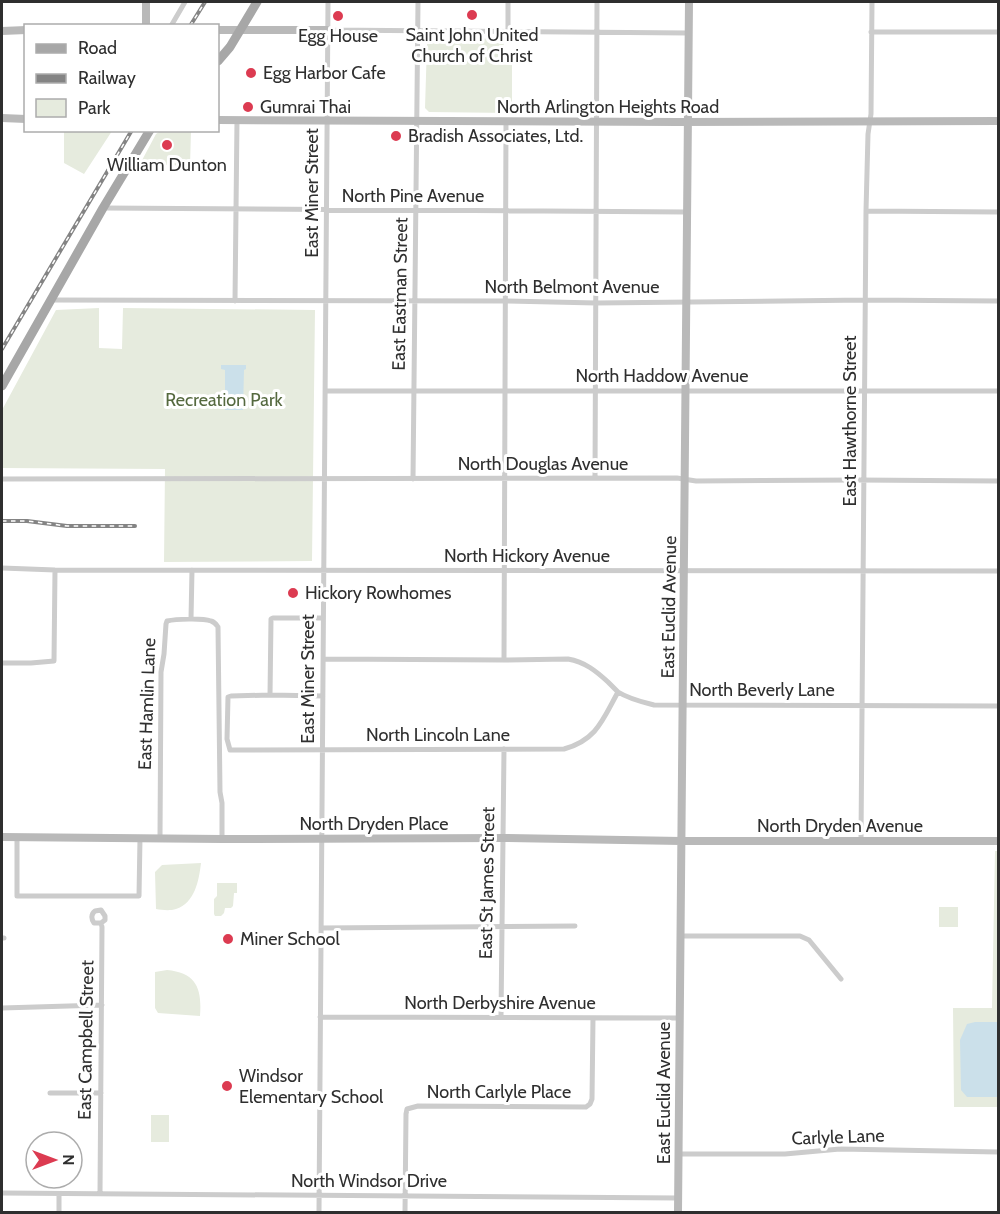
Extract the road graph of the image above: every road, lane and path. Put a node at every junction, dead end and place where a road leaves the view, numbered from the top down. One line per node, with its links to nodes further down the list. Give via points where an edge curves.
1 (146, 2): 10 (street)
2 (185, 2): 11 (street)
3 (257, 2): 14 (main road)
4 (328, 2): 15 (street, East Miner Street)
5 (418, 2): 17 (street, East Eastman Street)
6 (508, 2): 18 (street)
7 (597, 2): 21 (street)
8 (689, 2): 22 (street, East Euclid Avenue)
9 (872, 2): 19 (street, East Hawthorne Street)
10 (146, 24)
11 (172, 24)
12 (24, 30): 16 (street)
13 (219, 30): 14 (street)
14 (240, 30): 15 (street); 23 (main road)
15 (328, 30): 17 (street); 28 (street, East Miner Street)
16 (2, 31)
17 (417, 32): 18 (street); 29 (street, East Eastman Street)
18 (508, 32): 21 (street)
19 (871, 32): 20 (street); 34 (street, East Hawthorne Street)
20 (999, 32)
21 (597, 33): 22 (street); 32 (street)
22 (688, 33): 33 (street, East Euclid Avenue)
23 (219, 60)
24 (2, 118): 25 (street)
25 (24, 118)
26 (219, 120): 27 (street, North Arlington Heights Road)
27 (237, 120): 28 (street, North Arlington Heights Road); 37 (street)
28 (327, 121): 29 (street, North Arlington Heights Road); 38 (street, East Miner Street)
29 (417, 121): 30 (street, North Arlington Heights Road); 40 (street, East Eastman Street)
30 (506, 121): 32 (street, North Arlington Heights Road); 39 (street)
31 (999, 121): 34 (street, North Arlington Heights Road)
32 (597, 122): 33 (street, North Arlington Heights Road); 41 (street)
33 (687, 122): 34 (street, North Arlington Heights Road); 42 (street, East Euclid Avenue)
34 (871, 122): 43 (street, East Hawthorne Street)
35 (149, 132): 36 (main road)
36 (103, 208): 37 (street, North Pine Avenue); 45 (main road)
37 (235, 210): 38 (street, North Pine Avenue); 47 (street)
38 (327, 211): 40 (street, North Pine Avenue); 48 (street, East Miner Street)
39 (506, 211): 40 (street, North Pine Avenue); 41 (street, North Pine Avenue); 50 (street)
40 (416, 212): 49 (street, East Eastman Street)
41 (596, 212): 42 (street, North Pine Avenue); 52 (street)
42 (686, 212): 53 (street, East Euclid Avenue)
43 (866, 212): 44 (street); 46 (street, East Hawthorne Street)
44 (999, 212)
45 (51, 300): 47 (street, North Belmont Avenue); 54 (main road)
46 (865, 300): 51 (street, North Belmont Avenue); 53 (street, North Belmont Avenue); 58 (street, East Hawthorne Street)
47 (235, 301): 48 (street, North Belmont Avenue)
48 (326, 301): 49 (street, North Belmont Avenue); 56 (street, East Miner Street)
49 (415, 301): 50 (street, North Belmont Avenue); 55 (street, East Eastman Street)
50 (505, 301): 52 (street, North Belmont Avenue); 57 (street)
51 (999, 301)
52 (596, 303): 53 (street, North Belmont Avenue); 60 (street)
53 (686, 303): 61 (street, East Euclid Avenue)
54 (2, 386)
55 (414, 390): 56 (street, North Haddow Avenue); 57 (street, North Haddow Avenue); 65 (street, East Eastman Street)
56 (325, 391): 64 (street, East Miner Street)
57 (505, 391): 60 (street, North Haddow Avenue); 66 (street)
58 (865, 391): 59 (street, North Haddow Avenue); 61 (street, North Haddow Avenue); 68 (street, East Hawthorne Street)
59 (999, 391)
60 (596, 392): 61 (street, North Haddow Avenue); 62 (street)
61 (685, 392): 67 (street, East Euclid Avenue)
62 (595, 478): 66 (street, North Douglas Avenue); 67 (street, North Douglas Avenue)
63 (2, 479): 64 (street, North Douglas Avenue)
64 (324, 479): 65 (street, North Douglas Avenue); 73 (street, East Miner Street)
65 (413, 479): 66 (street, North Douglas Avenue)
66 (505, 479): 75 (street)
67 (685, 480): 68 (street, North Douglas Avenue); 76 (street, East Euclid Avenue)
68 (864, 480): 69 (street, North Douglas Avenue); 74 (street, East Hawthorne Street)
69 (999, 481)
70 (2, 568): 71 (street, North Hickory Avenue)
71 (55, 570): 72 (street, North Hickory Avenue); 82 (street, via 54,661)
72 (192, 570): 73 (street, North Hickory Avenue); 79 (street)
73 (324, 570): 75 (street, North Hickory Avenue); 78 (street, East Miner Street)
74 (863, 570): 76 (street, North Hickory Avenue); 77 (street, North Hickory Avenue); 87 (street, East Hawthorne Street)
75 (504, 571): 76 (street, North Hickory Avenue); 81 (street)
76 (685, 571): 86 (street, East Euclid Avenue)
77 (999, 571)
78 (323, 618): 80 (street, East Miner Street); 84 (street, via 271,619)
79 (191, 619): 94 (street, East Hamlin Lane, via 166,624 161,672); 96 (street, via 211,621 218,627)
80 (323, 659): 81 (street, North Beverly Lane); 85 (street, East Miner Street)
81 (504, 660): 83 (street, North Beverly Lane, via 576,660 597,671)
82 (2, 663)
83 (618, 692): 86 (street, North Beverly Lane, via 654,705); 89 (street, North Lincoln Lane, via 589,739 555,750)
84 (270, 695): 85 (street); 90 (street, North Lincoln Lane, via 228,697 230,750)
85 (323, 696): 90 (street, East Miner Street)
86 (683, 704): 87 (street, North Beverly Lane); 99 (street, East Euclid Avenue)
87 (862, 706): 88 (street, North Beverly Lane); 98 (street, East Hawthorne Street)
88 (999, 706)
89 (504, 749): 90 (street, North Lincoln Lane); 95 (street, East St James Street)
90 (322, 751): 97 (street, East Miner Street)
91 (2, 837): 92 (street, North Dryden Place)
92 (17, 837): 93 (street, North Dryden Place); 93 (street, via 17,896 139,896)
93 (140, 837): 94 (street, North Dryden Place)
94 (160, 837): 96 (street, North Dryden Place)
95 (503, 838): 97 (street, North Dryden Place); 99 (street, North Dryden Place); 103 (street, East St James Street)
96 (222, 839): 97 (street, North Dryden Place)
97 (322, 839): 104 (street, East Miner Street)
98 (861, 840): 99 (street, North Dryden Avenue); 100 (street, North Dryden Avenue)
99 (681, 841): 105 (street, East Euclid Avenue)
100 (999, 841)
101 (101, 923): 107 (street, East Campbell Street)
102 (575, 926): 103 (street)
103 (502, 927): 104 (street); 110 (street, East St James Street)
104 (321, 928): 109 (street, East Miner Street)
105 (681, 936): 106 (street, via 800,936 809,940); 112 (street, East Euclid Avenue)
106 (841, 979)
107 (102, 1005): 108 (street); 114 (street, East Campbell Street)
108 (2, 1008)
109 (320, 1017): 110 (street, North Derbyshire Avenue); 121 (street, East Miner Street)
110 (501, 1017): 111 (street, North Derbyshire Avenue)
111 (593, 1018): 112 (street, North Derbyshire Avenue); 120 (street, North Carlyle Place, via 592,1094 586,1107 407,1109)
112 (680, 1018): 116 (street, East Euclid Avenue)
113 (50, 1093): 114 (street)
114 (101, 1093): 119 (street, East Campbell Street)
115 (999, 1152): 116 (street, Carlyle Lane, via 840,1149 785,1154)
116 (679, 1154): 122 (street, East Euclid Avenue)
117 (2, 1193): 118 (street, North Windsor Drive)
118 (59, 1194): 119 (street, North Windsor Drive); 123 (street)
119 (100, 1194): 121 (street, North Windsor Drive)
120 (405, 1195): 121 (street, North Windsor Drive); 122 (street, North Windsor Drive); 125 (street)
121 (319, 1196): 124 (street, East Miner Street)
122 (678, 1198): 126 (street, East Euclid Avenue)
123 (59, 1212)
124 (319, 1212)
125 (405, 1212)
126 (678, 1212)

